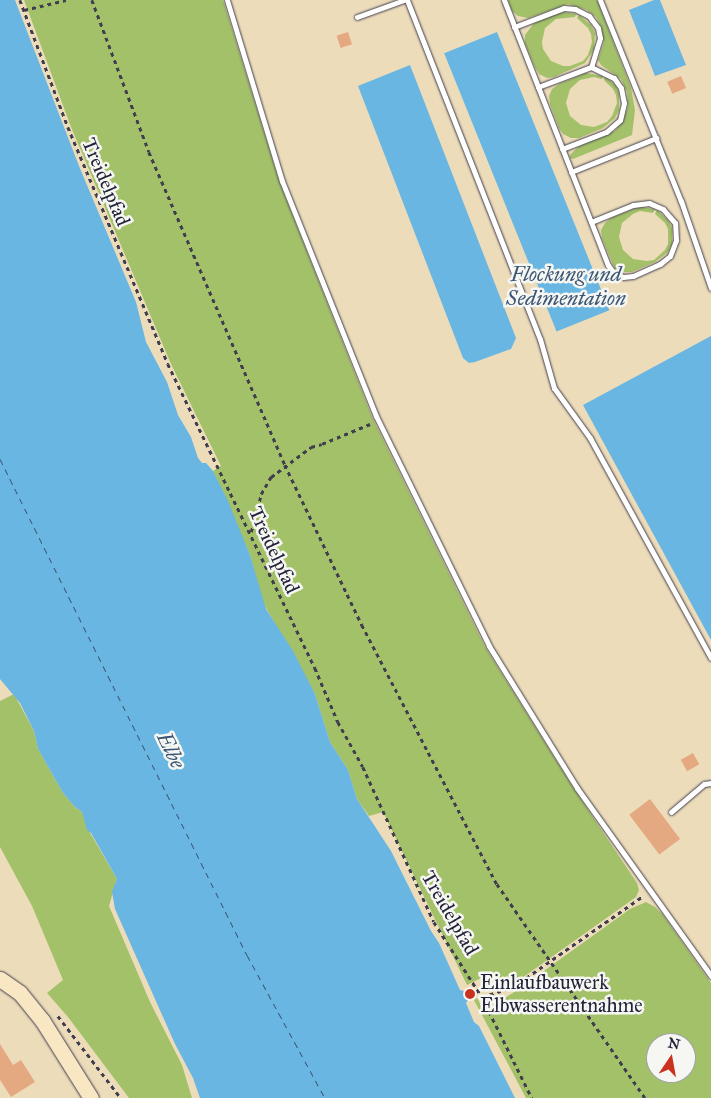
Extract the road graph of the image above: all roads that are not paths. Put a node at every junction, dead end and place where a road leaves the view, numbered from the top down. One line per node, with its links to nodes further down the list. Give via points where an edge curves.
1 (227, 0): 17 (lane, via 282,181 378,420 489,646 576,788)
2 (406, 0): 5 (lane); 14 (lane, via 540,339 554,388 590,438)
3 (504, 0): 6 (lane)
4 (600, 0): 9 (lane)
5 (358, 17)
6 (514, 27): 7 (lane, via 564,8 589,16 598,28 600,38); 8 (lane)
7 (591, 67): 8 (lane); 10 (lane, via 614,78 621,88 624,103 620,120 606,132)
8 (538, 87): 10 (lane)
9 (656, 138): 11 (lane); 13 (lane)
10 (562, 149): 11 (lane)
11 (571, 172): 12 (lane)
12 (591, 222): 12 (lane, via 608,265 623,277 660,264 670,256 676,240 674,223 663,209 648,203 633,204)
13 (711, 288)
14 (711, 658)
15 (711, 783): 16 (lane, via 704,784)
16 (671, 812)
17 (711, 976)
18 (0, 979): 19 (street, via 20,993 42,1020)
19 (91, 1098)

